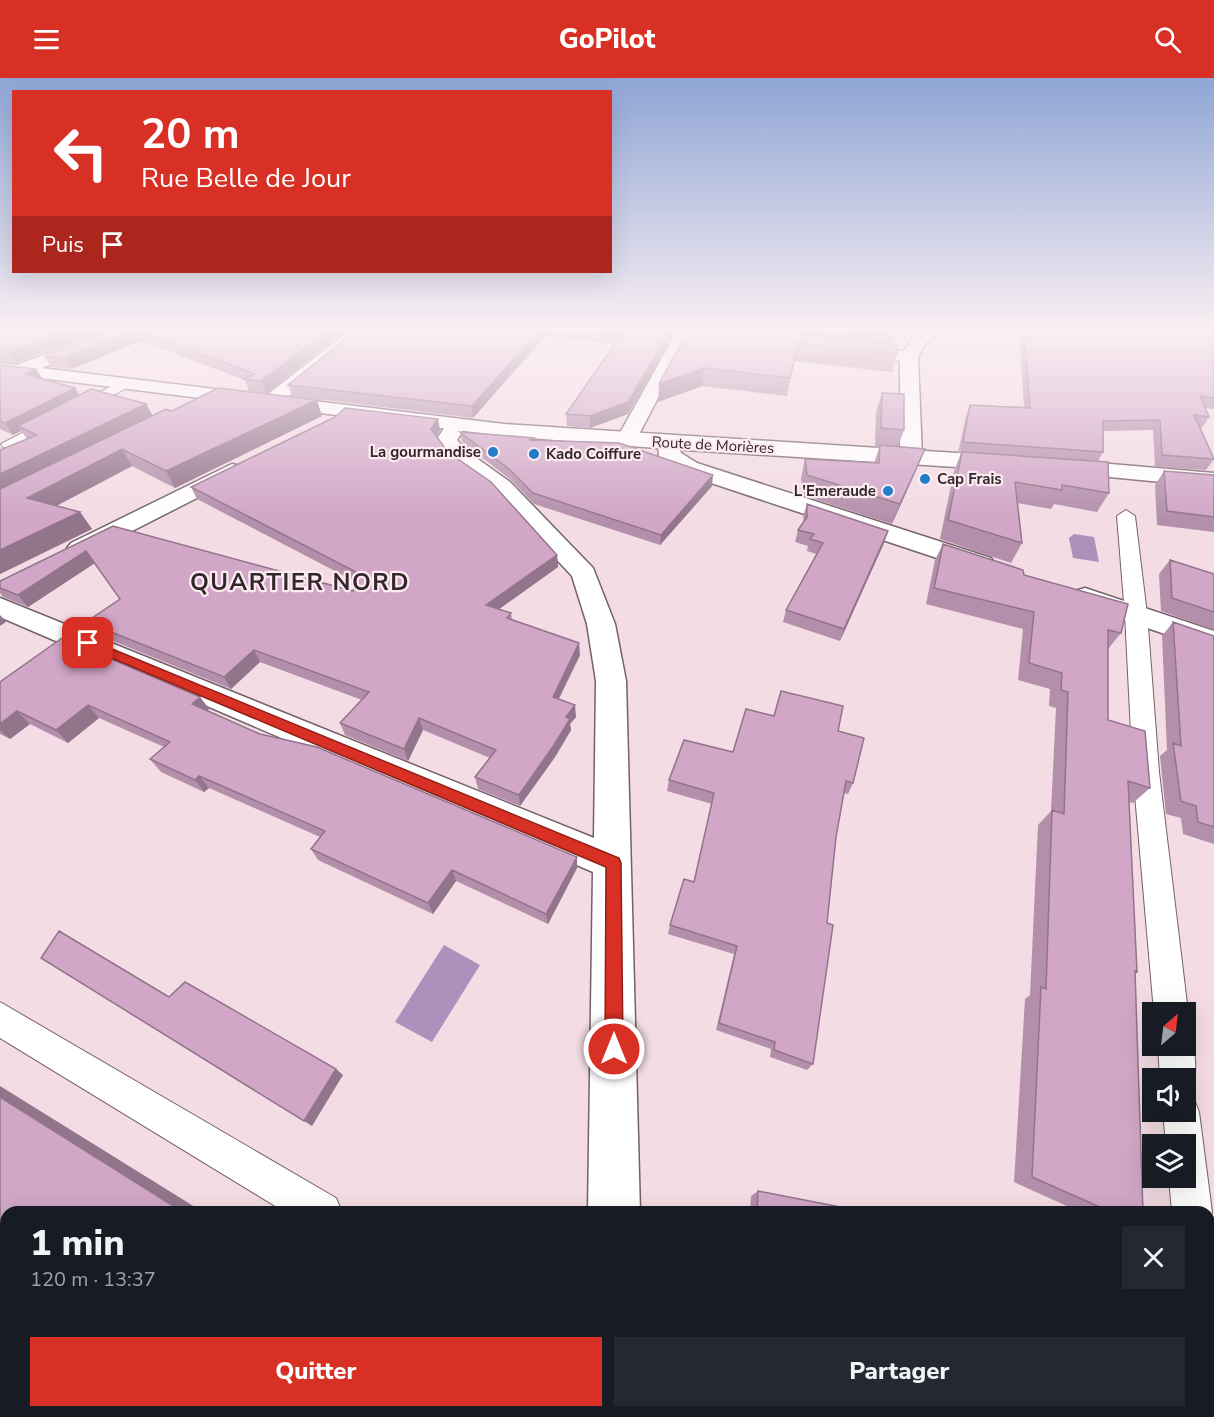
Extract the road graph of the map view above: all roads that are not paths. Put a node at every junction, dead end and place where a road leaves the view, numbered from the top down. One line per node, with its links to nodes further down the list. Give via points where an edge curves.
1 (103, 393): 13 (lane)
2 (214, 393): 6 (street, Route de Morières)
3 (281, 393): 7 (street)
4 (654, 393): 12 (street)
5 (910, 393): 15 (street)
6 (218, 394): 7 (street, Route de Morières); 8 (lane)
7 (271, 401): 9 (street, Route de Morières)
8 (191, 409)
9 (344, 410): 10 (street, Route de Morières); 11 (street)
10 (456, 424): 12 (street, Route de Morières); 28 (street, via 446,440 460,457 502,487 584,574 601,624 611,681)
11 (319, 427)
12 (626, 440): 14 (street, Route de Morières)
13 (4, 442): 17 (lane, via 21,449)
14 (669, 443): 15 (street, Route de Morières); 23 (street, via 670,456 689,468)
15 (911, 457): 18 (street, Route de Morières)
16 (255, 459): 22 (street)
17 (0, 462)
18 (1021, 464)
19 (1044, 466): 20 (street)
20 (1214, 480)
21 (1126, 516): 26 (lane)
22 (64, 556)
23 (1002, 570)
24 (1058, 589): 26 (street)
25 (0, 607): 28 (street)
26 (1136, 614): 27 (street); 29 (lane, via 1146,772)
27 (1214, 641)
28 (613, 863): 33 (street)
29 (1170, 1002)
30 (0, 1019): 32 (lane)
31 (1189, 1188): 34 (lane)
32 (312, 1206)
33 (614, 1206)
34 (1191, 1206)

